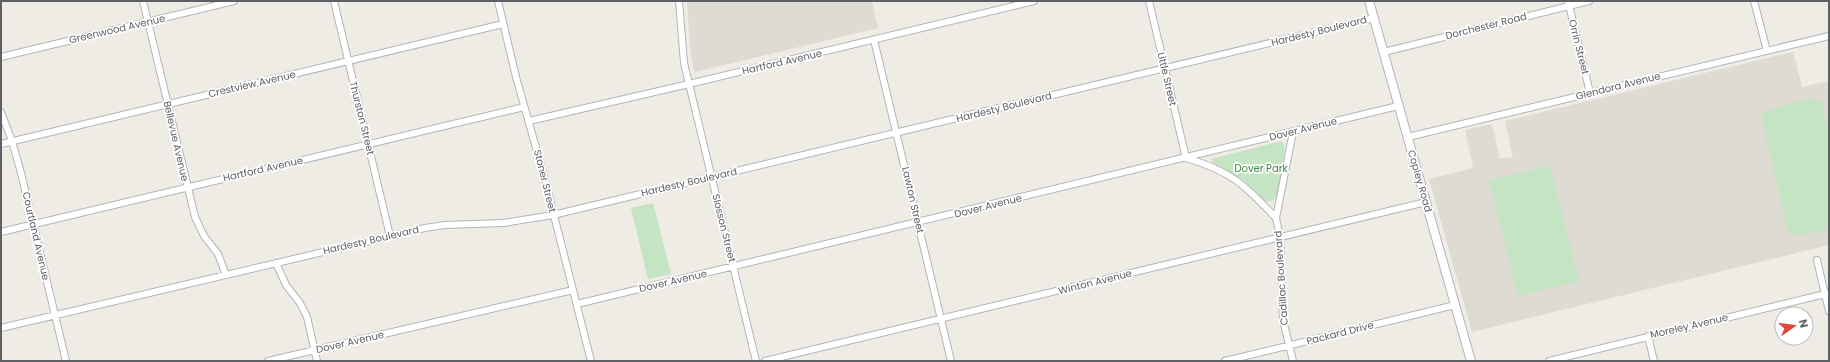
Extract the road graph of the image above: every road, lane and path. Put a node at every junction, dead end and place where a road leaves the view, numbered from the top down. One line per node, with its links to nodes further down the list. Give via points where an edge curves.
1 (143, 1): 13 (street, Bellevue Avenue)
2 (234, 1): 13 (street, Greenwood Avenue)
3 (334, 1): 20 (street, Thurston Street)
4 (498, 1): 14 (street, Stoner Street)
5 (679, 1): 22 (street, Slosson Street, via 682,48)
6 (1034, 1): 16 (street, Hartford Avenue)
7 (1148, 1): 21 (street, Little Street)
8 (1370, 1): 12 (main road, Copley Road)
9 (1589, 1): 11 (street, Dorchester Road)
10 (1754, 1): 17 (street)
11 (1568, 3): 18 (street, Dorchester Road); 23 (street, Orrin Street)
12 (1374, 18): 18 (main road, Copley Road); 21 (street, Hardesty Boulevard)
13 (147, 22): 19 (street, Greenwood Avenue); 24 (street, Bellevue Avenue)
14 (503, 24): 20 (street, Crestview Avenue); 26 (street, Stoner Street)
15 (1829, 36): 17 (street, Glendora Avenue)
16 (874, 40): 22 (street, Hartford Avenue); 30 (street, Lawton Street)
17 (1766, 51): 23 (street, Glendora Avenue)
18 (1384, 52): 25 (main road, Copley Road)
19 (1, 57)
20 (348, 61): 24 (street, Crestview Avenue); 34 (street, Thurston Street)
21 (1164, 68): 30 (street, Hardesty Boulevard); 35 (street, Little Street)
22 (689, 84): 28 (street, Hartford Avenue); 36 (street, Slosson Street)
23 (1590, 93): 31 (street, Glendora Avenue)
24 (167, 104): 32 (street, Crestview Avenue); 37 (street, Bellevue Avenue)
25 (1398, 106): 29 (street, Dover Avenue); 31 (main road, Copley Road)
26 (524, 107): 28 (street, Stoner Street); 34 (street, Hartford Avenue)
27 (1, 112): 32 (street, Courtland Avenue)
28 (529, 121): 39 (street, Stoner Street)
29 (1293, 132): 35 (street, Dover Avenue); 40 (street, Cadillac Boulevard)
30 (896, 133): 36 (street, Hardesty Boulevard); 41 (street, Lawton Street)
31 (1408, 137): 38 (main road, Copley Road)
32 (12, 141): 33 (street, Crestview Avenue); 42 (street, Courtland Avenue)
33 (1, 144)
34 (368, 145): 37 (street, Hartford Avenue); 44 (street, Thurston Street)
35 (1186, 158): 40 (street, Cadillac Boulevard, via 1213,166 1231,176); 41 (street, Dover Avenue)
36 (712, 177): 39 (street, Hardesty Boulevard); 48 (street, Slosson Street)
37 (187, 187): 42 (street, Hartford Avenue); 49 (street, Bellevue Avenue, via 198,226 218,254)
38 (1426, 202): 45 (street, Winton Avenue); 53 (main road, Copley Road)
39 (553, 215): 44 (street, Hardesty Boulevard, via 503,223 445,225); 50 (street, Stoner Street)
40 (1276, 218): 45 (street, Cadillac Boulevard)
41 (918, 223): 48 (street, Dover Avenue); 56 (street, Lawton Street)
42 (33, 224): 43 (street, Hartford Avenue); 55 (street, Courtland Avenue)
43 (1, 232)
44 (390, 236): 47 (street, Hardesty Boulevard)
45 (1280, 237): 56 (street, Winton Avenue); 59 (street, Cadillac Boulevard, via 1283,320)
46 (1817, 260): 51 (street)
47 (276, 263): 49 (street, Hardesty Boulevard); 60 (street, via 286,285 303,308)
48 (733, 267): 52 (street, Dover Avenue); 65 (street, Slosson Street)
49 (226, 274): 55 (street, Hardesty Boulevard)
50 (573, 290): 52 (street, Stoner Street); 60 (street, Dover Avenue)
51 (1827, 294): 54 (street); 58 (street, Moreley Avenue)
52 (577, 304): 64 (street, Stoner Street)
53 (1454, 305): 59 (street, Packard Drive); 70 (main road, Copley Road)
54 (1829, 311)
55 (54, 315): 57 (street, Hardesty Boulevard); 61 (street, Courtland Avenue)
56 (941, 319): 66 (street, Winton Avenue); 67 (street, Lawton Street)
57 (1, 328)
58 (1648, 336): 71 (street, Moreley Avenue); 72 (street)
59 (1288, 346): 68 (street, Packard Drive); 69 (street, Cadillac Boulevard)
60 (315, 350): 62 (street, Dover Avenue); 63 (street)
61 (66, 361)
62 (268, 361)
63 (317, 361)
64 (591, 361)
65 (756, 361)
66 (765, 361)
67 (951, 361)
68 (1225, 361)
69 (1293, 361)
70 (1471, 361)
71 (1549, 361)
72 (1654, 361)

